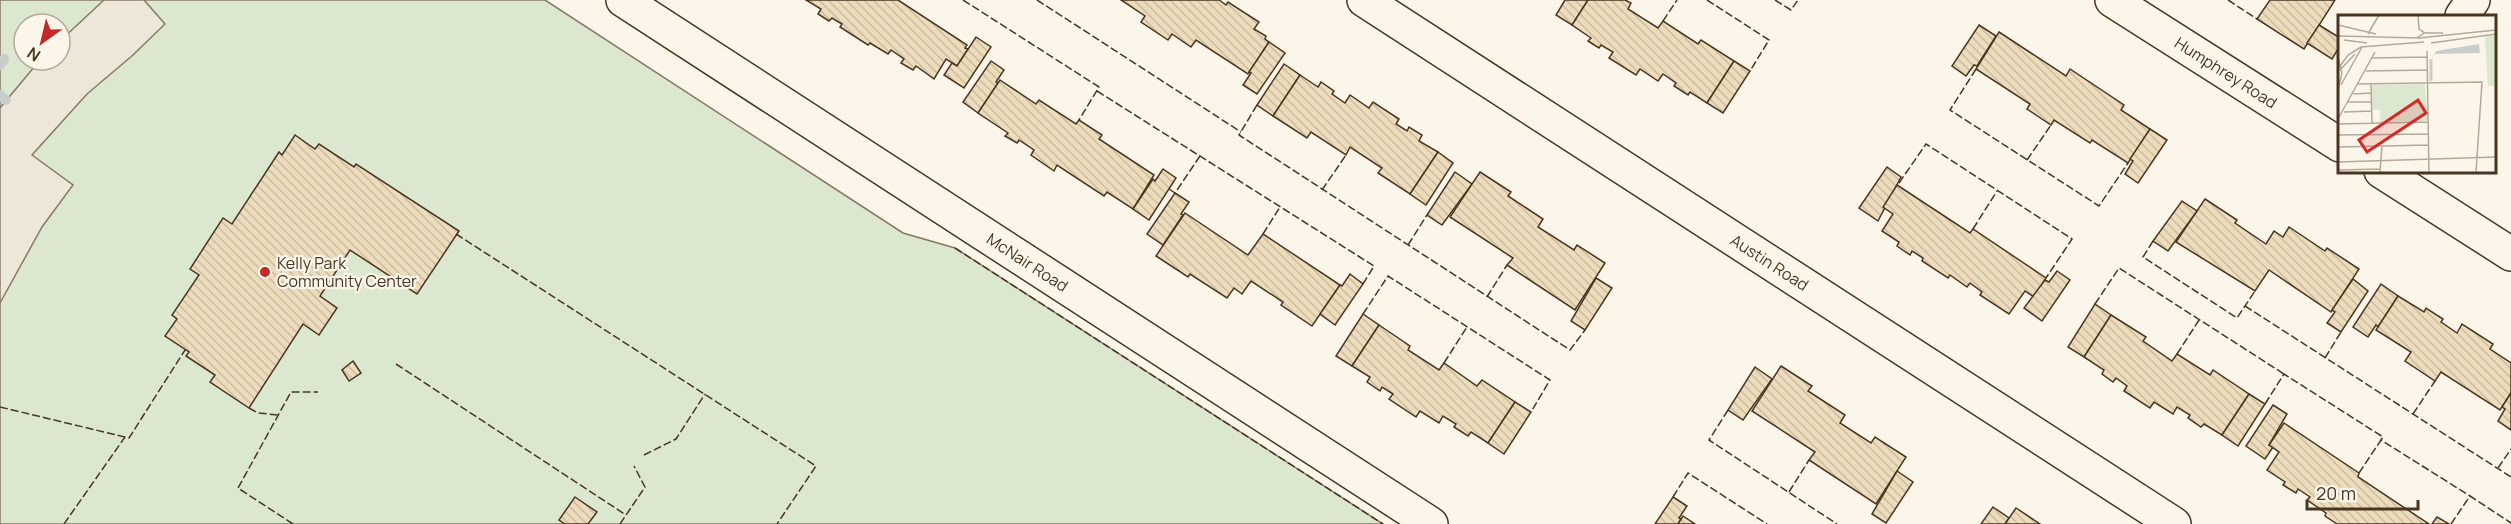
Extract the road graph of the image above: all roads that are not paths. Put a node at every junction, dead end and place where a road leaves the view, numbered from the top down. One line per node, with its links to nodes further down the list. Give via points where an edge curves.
1 (623, 0): 9 (street, McNair Road)
2 (1364, 0): 10 (street, Austin Road)
3 (2112, 0): 6 (street, Humphrey Road)
4 (2473, 0): 5 (street)
5 (2463, 15)
6 (2338, 144)
7 (2383, 172): 8 (street)
8 (2511, 254)
9 (1431, 524)
10 (2174, 524)

